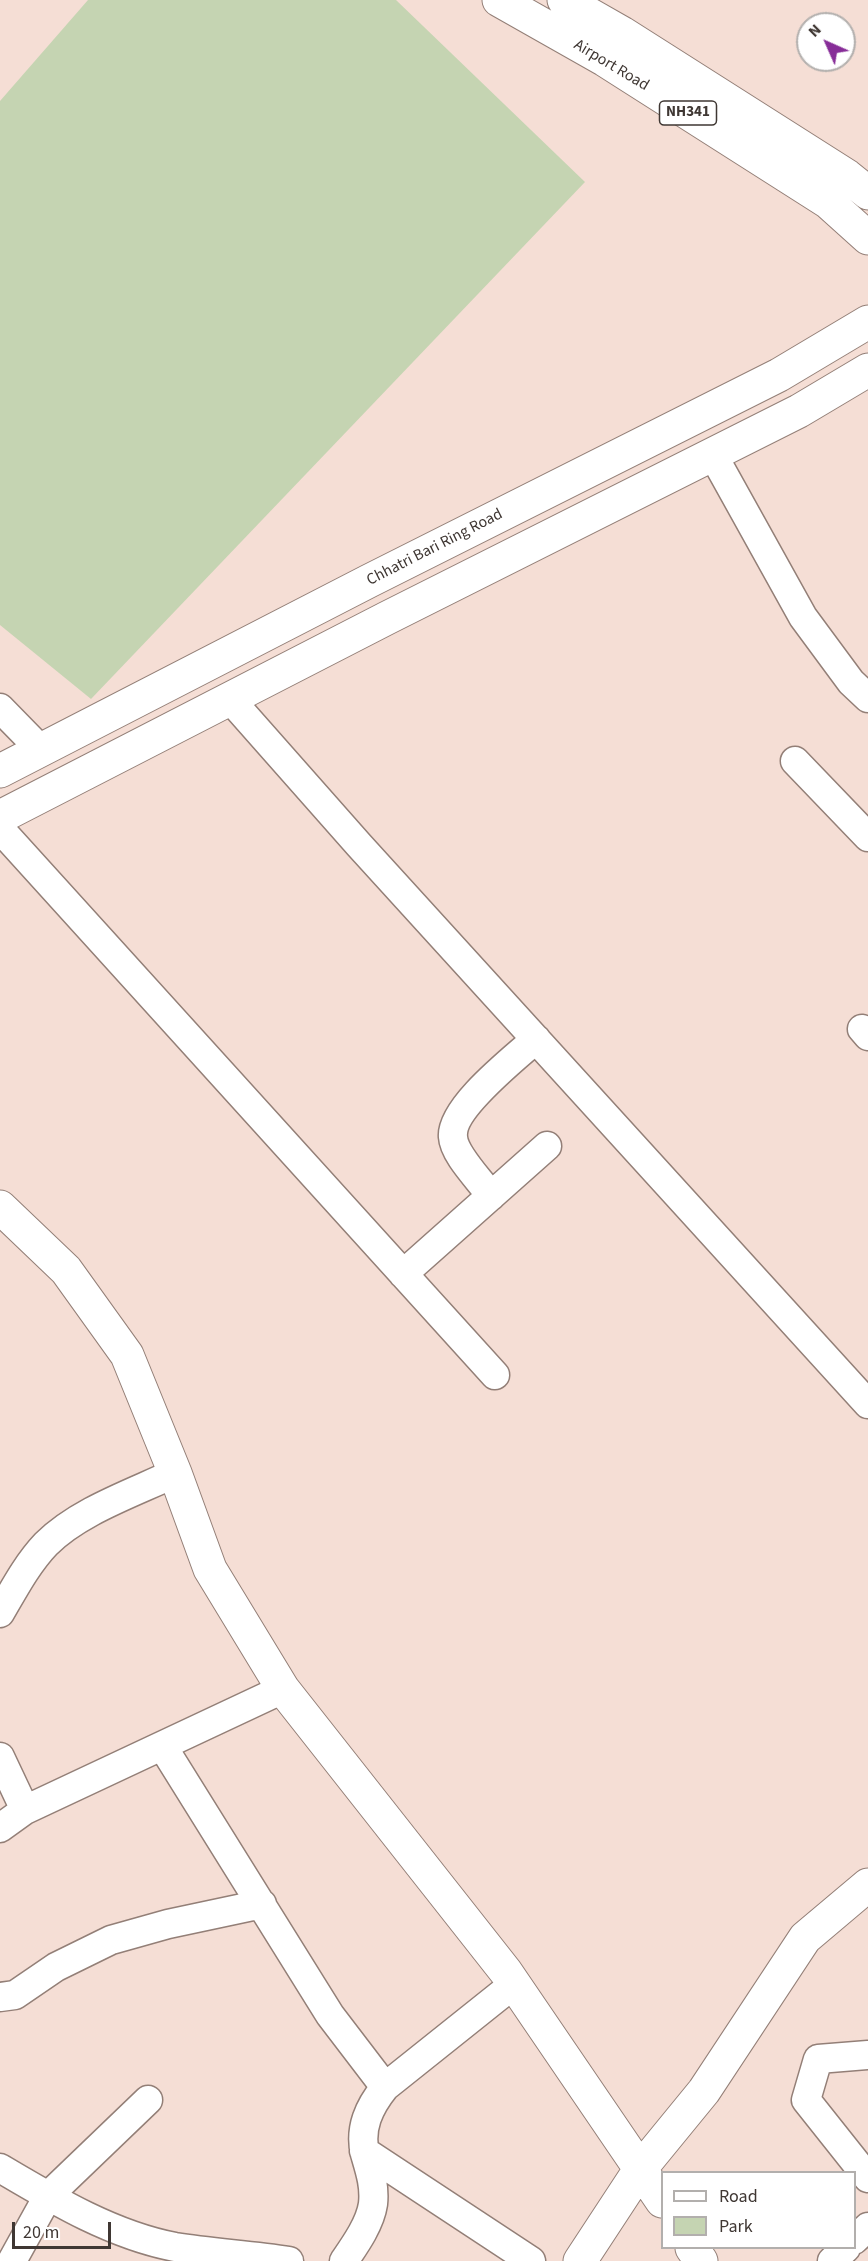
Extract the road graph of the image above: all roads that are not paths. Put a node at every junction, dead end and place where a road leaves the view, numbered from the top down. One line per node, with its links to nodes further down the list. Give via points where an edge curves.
1 (500, 0): 4 (main road, Airport Road / NH341, via 605,60 828,202)
2 (564, 0): 3 (main road, Airport Road / NH341, via 622,33)
3 (868, 193)
4 (868, 238)
5 (868, 322): 11 (main road, Chhatri Bari Ring Road, via 779,375)
6 (868, 370): 7 (main road)
7 (713, 455): 8 (street, via 803,617 851,682); 9 (main road)
8 (868, 698)
9 (230, 699): 14 (main road); 17 (street)
10 (0, 708): 11 (street)
11 (42, 751): 13 (main road, Chhatri Bari Ring Road)
12 (795, 761): 16 (street)
13 (0, 771)
14 (0, 818)
15 (0, 829): 21 (street)
16 (868, 837)
17 (536, 1039): 19 (street, via 477,1094 457,1119 453,1137 459,1153); 23 (street)
18 (547, 1146): 19 (street)
19 (491, 1196): 21 (street)
20 (0, 1207): 24 (main road, via 66,1270 127,1355)
21 (403, 1274): 22 (street)
22 (495, 1375)
23 (867, 1402)
24 (175, 1473): 25 (street, via 77,1520 47,1543 28,1565); 26 (main road, via 210,1569)
25 (0, 1613)
26 (283, 1689): 27 (street); 33 (main road)
27 (163, 1747): 29 (street); 32 (street)
28 (0, 1757): 29 (street)
29 (25, 1810): 30 (street)
30 (0, 1828)
31 (868, 1885): 40 (main road, via 805,1938 704,2091)
32 (262, 1904): 34 (street, via 111,1940 56,1967 15,1995); 36 (street, via 330,2015)
33 (514, 1984): 36 (street); 40 (main road)
34 (0, 1997)
35 (868, 2055): 41 (street, via 818,2059 806,2100)
36 (385, 2086): 38 (street, via 366,2115)
37 (148, 2100): 42 (street)
38 (364, 2151): 47 (street, via 374,2183 373,2206); 50 (street)
39 (0, 2168): 42 (street)
40 (641, 2168): 43 (main road); 51 (main road)
41 (868, 2178)
42 (48, 2196): 48 (street); 49 (street, via 129,2233 174,2247)
43 (661, 2198)
44 (868, 2227): 45 (street)
45 (856, 2239)
46 (844, 2249): 52 (street)
47 (353, 2258)
48 (12, 2261)
49 (289, 2261)
50 (531, 2261)
51 (580, 2261)
52 (832, 2261)

